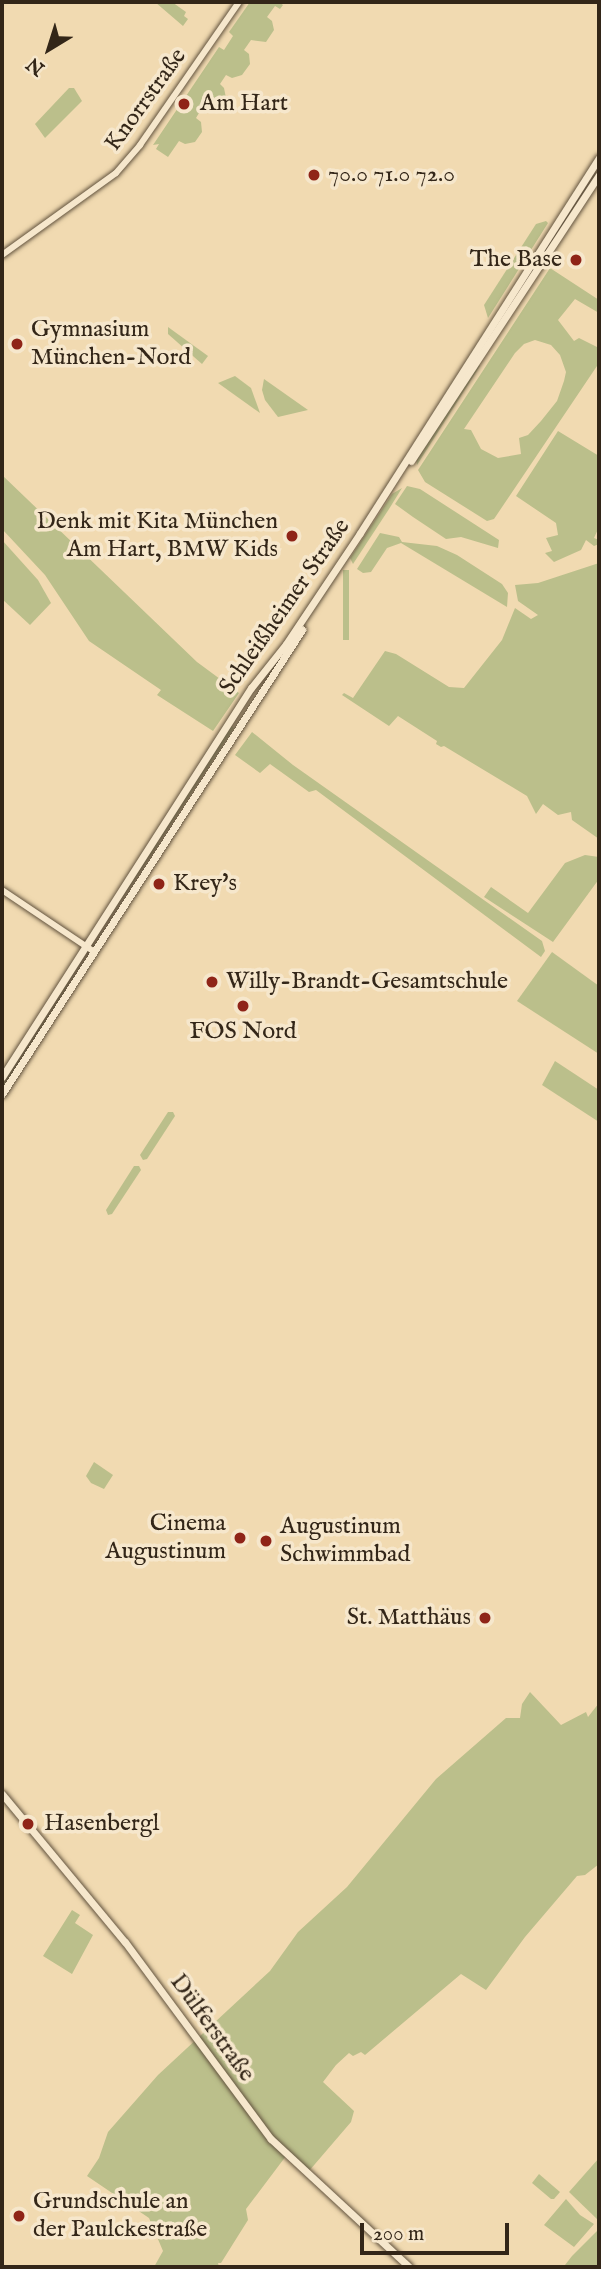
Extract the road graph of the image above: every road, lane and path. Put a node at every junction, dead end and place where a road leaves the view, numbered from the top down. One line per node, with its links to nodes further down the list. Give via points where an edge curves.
1 (239, 2): 4 (street, Knorrstraße, via 116,173)
2 (599, 158): 6 (main road, Schleißheimer Straße, via 360,533 256,681)
3 (599, 175): 7 (main road, Schleißheimer Straße)
4 (2, 255)
5 (2, 890): 6 (street)
6 (85, 946): 7 (street); 8 (main road, Schleißheimer Straße)
7 (93, 951): 9 (main road, Schleißheimer Straße)
8 (2, 1077)
9 (2, 1094)
10 (2, 1794): 11 (main road, Dülferstraße, via 125,1942 271,2139)
11 (409, 2267)

